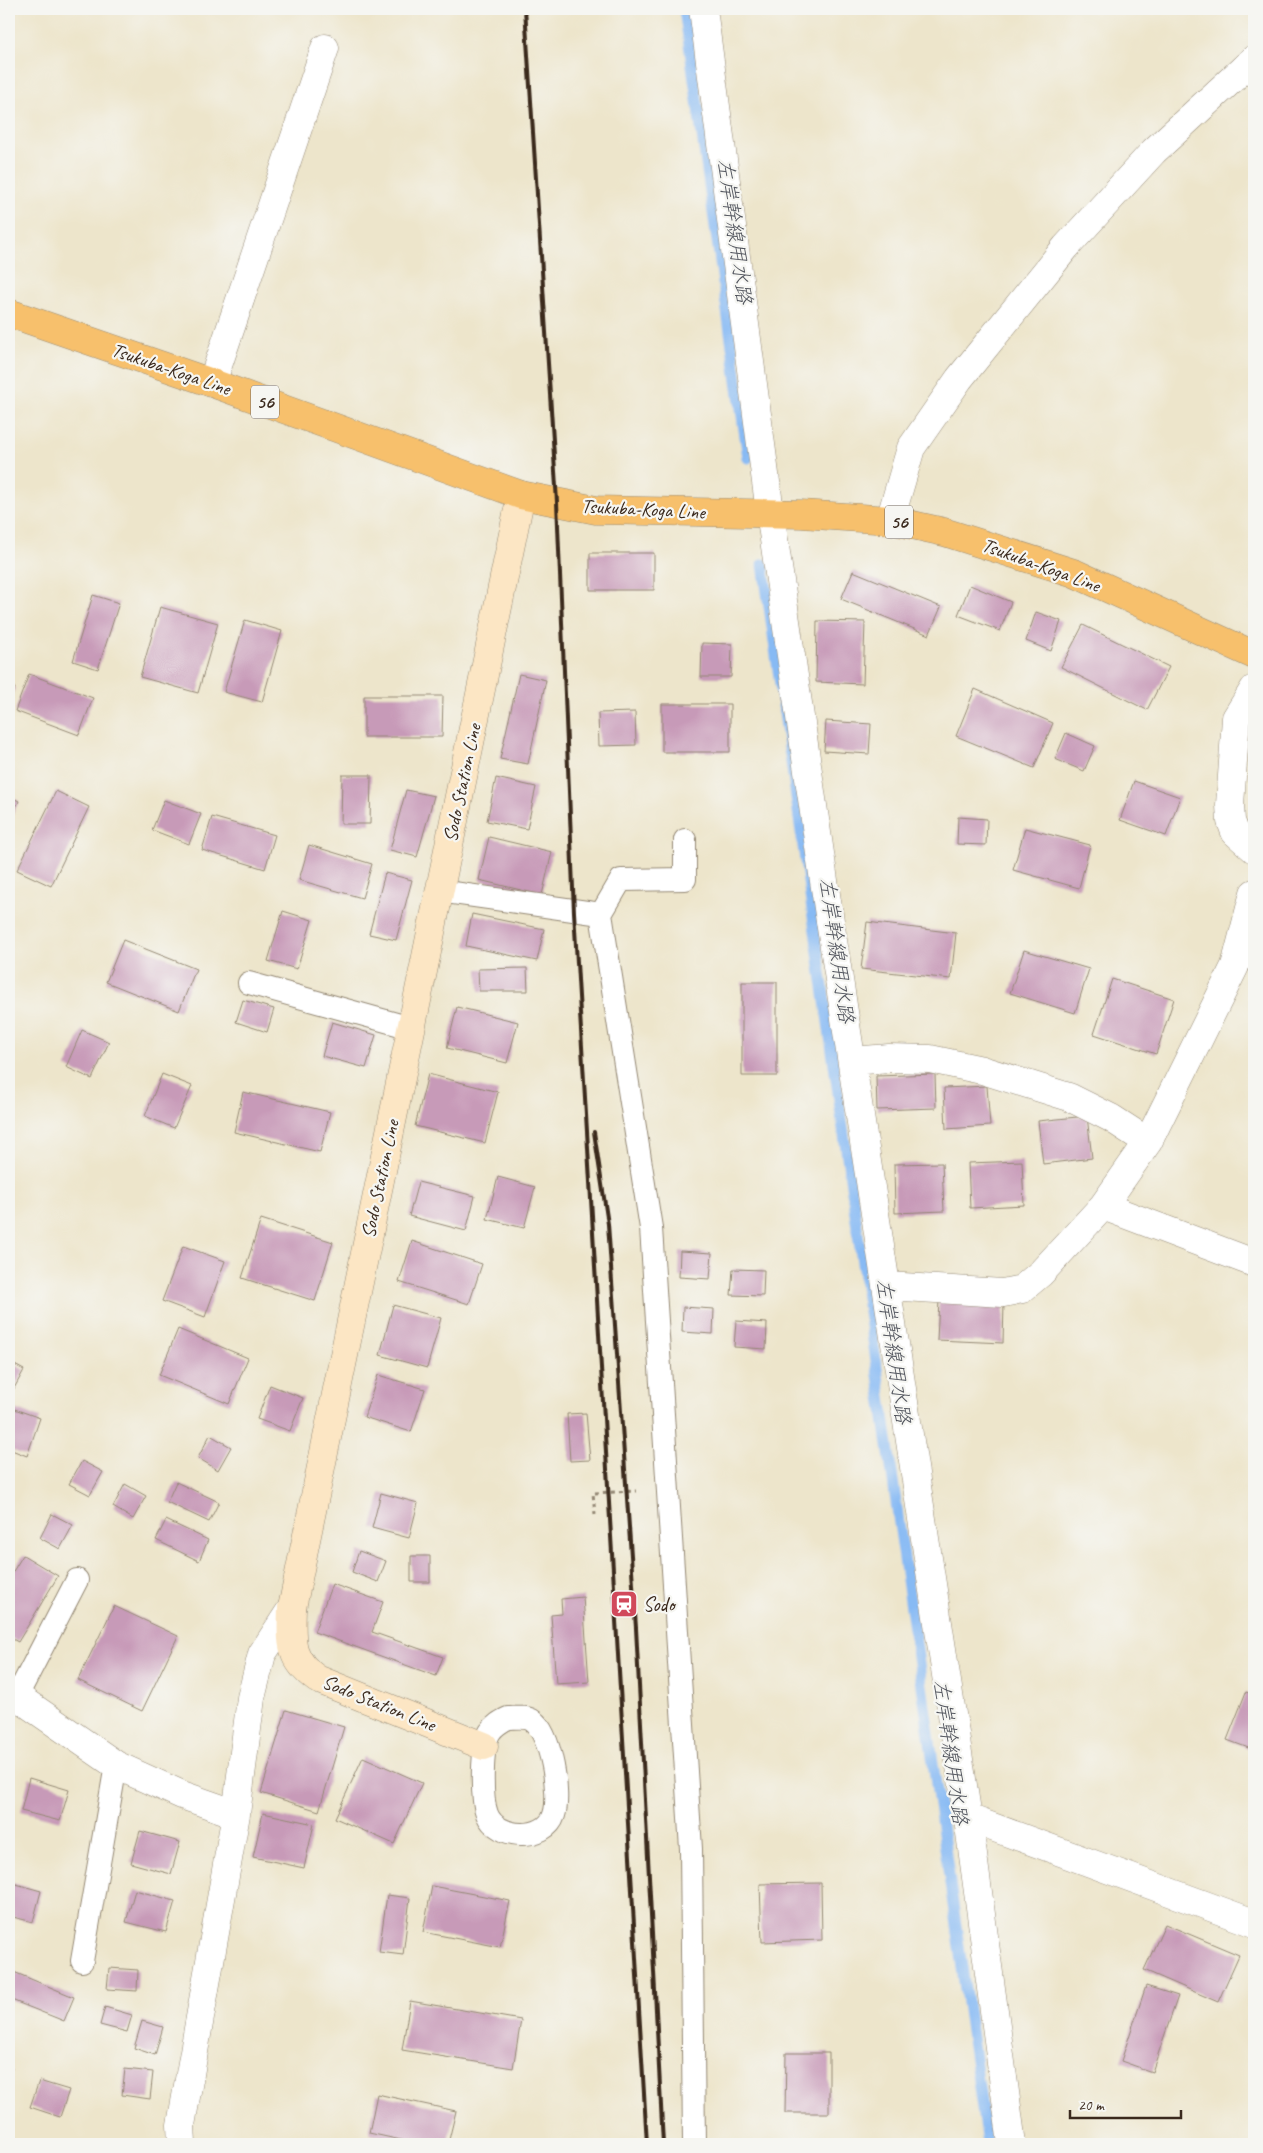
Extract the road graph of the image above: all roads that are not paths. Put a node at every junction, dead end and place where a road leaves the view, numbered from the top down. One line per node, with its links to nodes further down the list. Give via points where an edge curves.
1 (703, 9): 7 (street)
2 (325, 48): 5 (street)
3 (1254, 59): 8 (street, via 1154,151 1066,247 959,379 910,448)
4 (9, 313): 5 (main road, Tsukuba-Koga Line / 56)
5 (212, 383): 6 (main road, Tsukuba-Koga Line / 56)
6 (521, 495): 7 (main road, Tsukuba-Koga Line / 56, via 596,510); 13 (main road, Sodo Station Line)
7 (770, 512): 8 (main road, Tsukuba-Koga Line / 56); 18 (street)
8 (890, 520): 9 (main road, Tsukuba-Koga Line / 56, via 944,532 1074,573)
9 (1254, 655)
10 (1254, 689): 12 (street, via 1236,718 1230,805 1235,832)
11 (685, 840): 15 (lane, via 685,879 621,880)
12 (1254, 849)
13 (439, 891): 15 (lane); 17 (main road, Sodo Station Line)
14 (1254, 893): 19 (street, via 1234,966)
15 (601, 914): 33 (lane, via 651,1228 691,1849)
16 (249, 982): 17 (lane)
17 (412, 1028): 24 (main road, Sodo Station Line)
18 (852, 1061): 19 (street, via 930,1059 982,1070 1070,1097); 22 (street)
19 (1148, 1142): 20 (street)
20 (1103, 1206): 21 (street); 22 (street, via 1041,1274 1022,1289 1003,1293)
21 (1254, 1263)
22 (886, 1286): 29 (street)
23 (77, 1580): 25 (lane)
24 (292, 1608): 26 (main road, Sodo Station Line, via 294,1654 311,1675); 28 (street, via 262,1654 251,1698)
25 (13, 1693): 27 (street)
26 (484, 1746): 26 (lane, via 489,1732 508,1718 532,1720 541,1728 552,1758 554,1780 555,1814 544,1829 513,1834 496,1828 487,1814 484,1797)
27 (116, 1765): 28 (street, via 182,1795); 31 (lane)
28 (236, 1814): 32 (street, via 181,2125)
29 (968, 1818): 30 (street); 34 (street)
30 (1254, 1923)
31 (82, 1962)
32 (182, 2144)
33 (694, 2144)
34 (1012, 2144)

